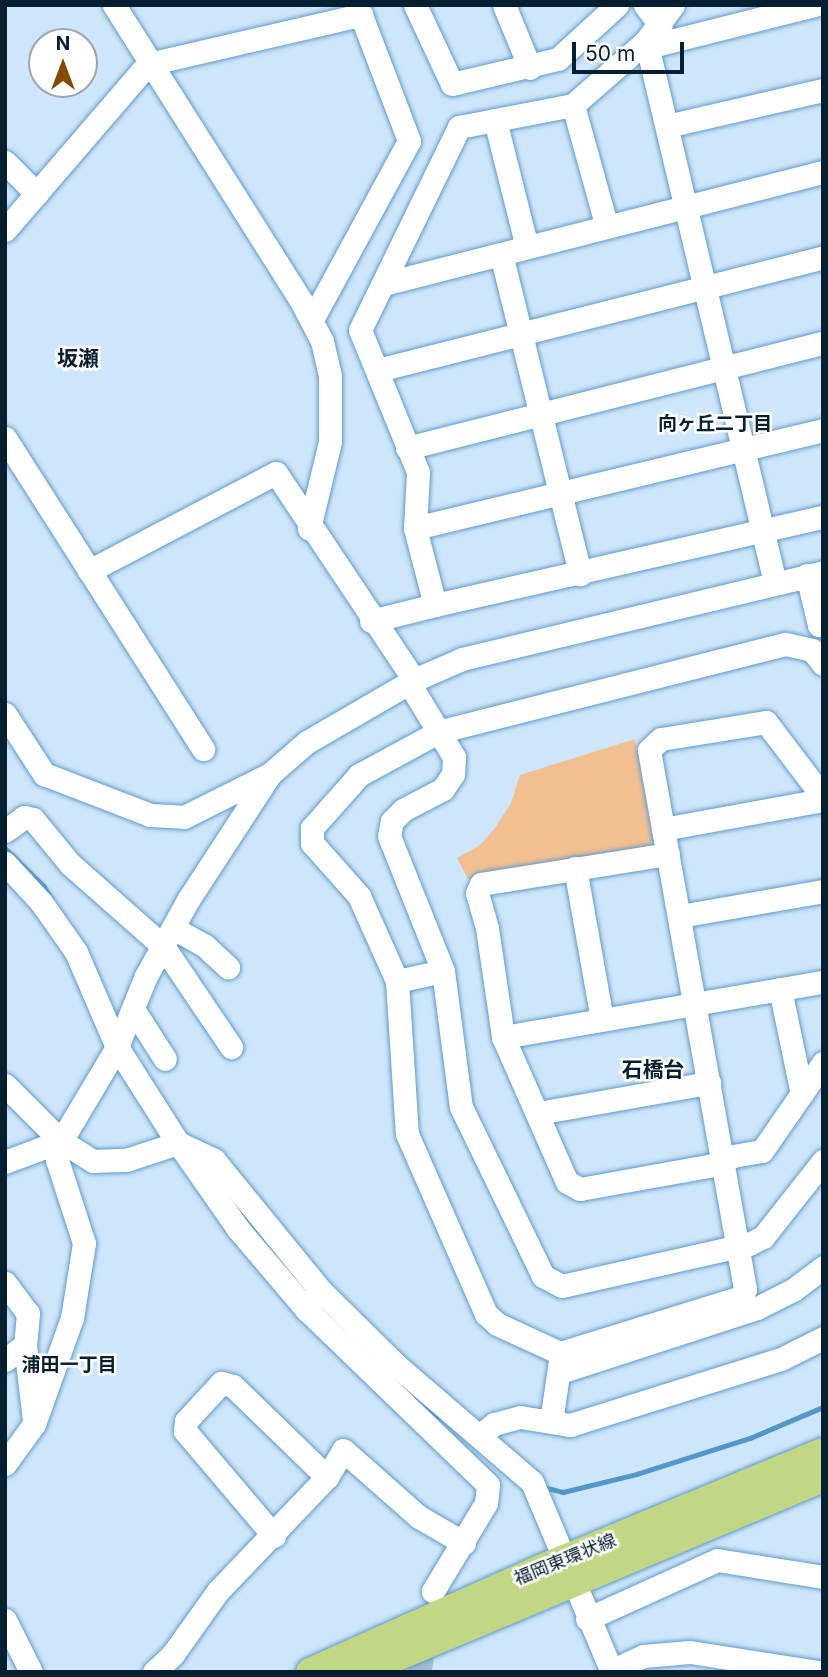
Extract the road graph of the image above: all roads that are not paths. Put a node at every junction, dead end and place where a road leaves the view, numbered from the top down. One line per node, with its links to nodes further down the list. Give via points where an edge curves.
1 (114, 5): 10 (street)
2 (415, 5): 11 (street, via 452,84)
3 (503, 5): 11 (street)
4 (617, 5): 11 (street, via 558,59)
5 (645, 5): 9 (street)
6 (673, 5): 9 (street)
7 (814, 5): 9 (street, via 659,44)
8 (359, 10): 10 (street); 27 (street, via 409,141)
9 (653, 34): 13 (street); 15 (street)
10 (148, 64): 18 (street); 27 (street)
11 (530, 68)
12 (823, 90): 15 (street)
13 (573, 105): 14 (street); 20 (street)
14 (495, 120): 22 (street); 25 (street, via 459,127)
15 (667, 126): 19 (street)
16 (5, 162): 18 (street)
17 (823, 172): 19 (street)
18 (37, 194): 21 (street)
19 (685, 204): 20 (street); 26 (street)
20 (606, 224): 22 (street)
21 (5, 230)
22 (527, 247): 23 (street)
23 (501, 254): 25 (street); 28 (street)
24 (823, 257): 26 (street)
25 (387, 283): 31 (street, via 360,330)
26 (705, 286): 28 (street); 30 (street)
27 (312, 320): 39 (street, via 330,376 331,442)
28 (522, 333): 31 (street); 32 (street)
29 (823, 343): 30 (street)
30 (724, 367): 32 (street); 36 (street)
31 (378, 370): 35 (street)
32 (541, 414): 35 (street); 37 (street)
33 (823, 430): 36 (street)
34 (5, 438): 42 (street)
35 (407, 448): 40 (street, via 418,472)
36 (745, 449): 37 (street); 41 (street)
37 (561, 493): 40 (street); 44 (street)
38 (823, 517): 41 (street)
39 (309, 528): 42 (street, via 276,473); 47 (street)
40 (415, 528): 46 (street)
41 (764, 531): 44 (street); 45 (street)
42 (89, 570): 53 (street)
43 (815, 574): 45 (street); 48 (street, via 819,625)
44 (580, 575): 46 (street)
45 (775, 583): 50 (street, via 462,659)
46 (435, 605): 47 (street)
47 (371, 621): 50 (street)
48 (823, 625)
49 (823, 664): 52 (street, via 812,650 785,644)
50 (412, 682): 52 (street); 54 (street, via 307,742)
51 (5, 714): 54 (street, via 44,774 150,815 184,817)
52 (440, 731): 65 (street, via 454,757 453,774 443,789 403,810 392,821 389,836); 66 (street, via 359,775 312,828 312,843 359,896)
53 (203, 749)
54 (270, 774): 63 (street, via 222,843)
55 (823, 798): 56 (street); 56 (street, via 766,722 660,738 649,750)
56 (663, 829): 58 (street)
57 (5, 831): 63 (street, via 24,817 33,819 70,864)
58 (668, 853): 60 (street); 62 (street)
59 (5, 863): 73 (street, via 41,902 76,952)
60 (575, 868): 71 (street); 72 (street, via 481,884 477,893 487,928)
61 (823, 891): 62 (street)
62 (680, 916): 69 (street)
63 (168, 937): 64 (street, via 204,946); 70 (street); 74 (street)
64 (228, 967)
65 (443, 971): 66 (street); 86 (street, via 461,1107 543,1276 562,1286)
66 (397, 981): 93 (street, via 407,1134 486,1314)
67 (823, 982): 68 (street)
68 (780, 989): 69 (street); 79 (street)
69 (695, 1004): 71 (street); 77 (street)
70 (133, 1009): 73 (street); 75 (street)
71 (602, 1020): 72 (street)
72 (503, 1037): 80 (street)
73 (117, 1047): 81 (street); 82 (street)
74 (231, 1047)
75 (164, 1059)
76 (823, 1063): 79 (street)
77 (709, 1083): 80 (street); 83 (street)
78 (5, 1085): 81 (street)
79 (802, 1094): 83 (street, via 762,1151)
80 (538, 1113): 83 (street, via 567,1182 580,1189 713,1165)
81 (61, 1141): 82 (street, via 77,1154 110,1163); 85 (street); 95 (street, via 57,1160 84,1243 72,1318)
82 (178, 1143): 89 (street, via 239,1230); 89 (street, via 214,1160)
83 (722, 1159): 86 (street)
84 (823, 1161): 86 (street, via 763,1237)
85 (5, 1162)
86 (737, 1248): 93 (street, via 745,1289 741,1297)
87 (823, 1267): 93 (street, via 793,1290 757,1308)
88 (5, 1283): 91 (street, via 28,1313)
89 (314, 1300): 96 (street); 102 (street, via 488,1485 486,1503)
90 (823, 1338): 94 (street, via 781,1359 597,1417 570,1425)
91 (25, 1345): 92 (street); 95 (street)
92 (5, 1360)
93 (560, 1363): 94 (street)
94 (551, 1422): 96 (street, via 520,1417 494,1423)
95 (34, 1424): 98 (street)
96 (488, 1441): 103 (street, via 532,1482)
97 (823, 1452): 103 (main road, 福岡東環状線)
98 (5, 1465)
99 (327, 1477): 101 (street); 101 (street, via 233,1386 220,1383 186,1421 185,1431); 102 (street, via 343,1450 350,1453 369,1476 419,1517)
100 (823, 1478): 103 (main road, 福岡東環状線)
101 (274, 1536): 111 (street, via 218,1591 173,1654)
102 (464, 1543): 105 (street)
103 (566, 1570): 106 (street); 112 (main road, 福岡東環状線); 113 (main road, 福岡東環状線)
104 (823, 1577): 106 (street, via 726,1559)
105 (433, 1591)
106 (587, 1619): 109 (street)
107 (5, 1620): 110 (street)
108 (717, 1662): 109 (street, via 643,1657); 114 (street)
109 (611, 1671)
110 (30, 1672)
111 (154, 1672)
112 (310, 1672)
113 (361, 1672)
114 (818, 1672)

